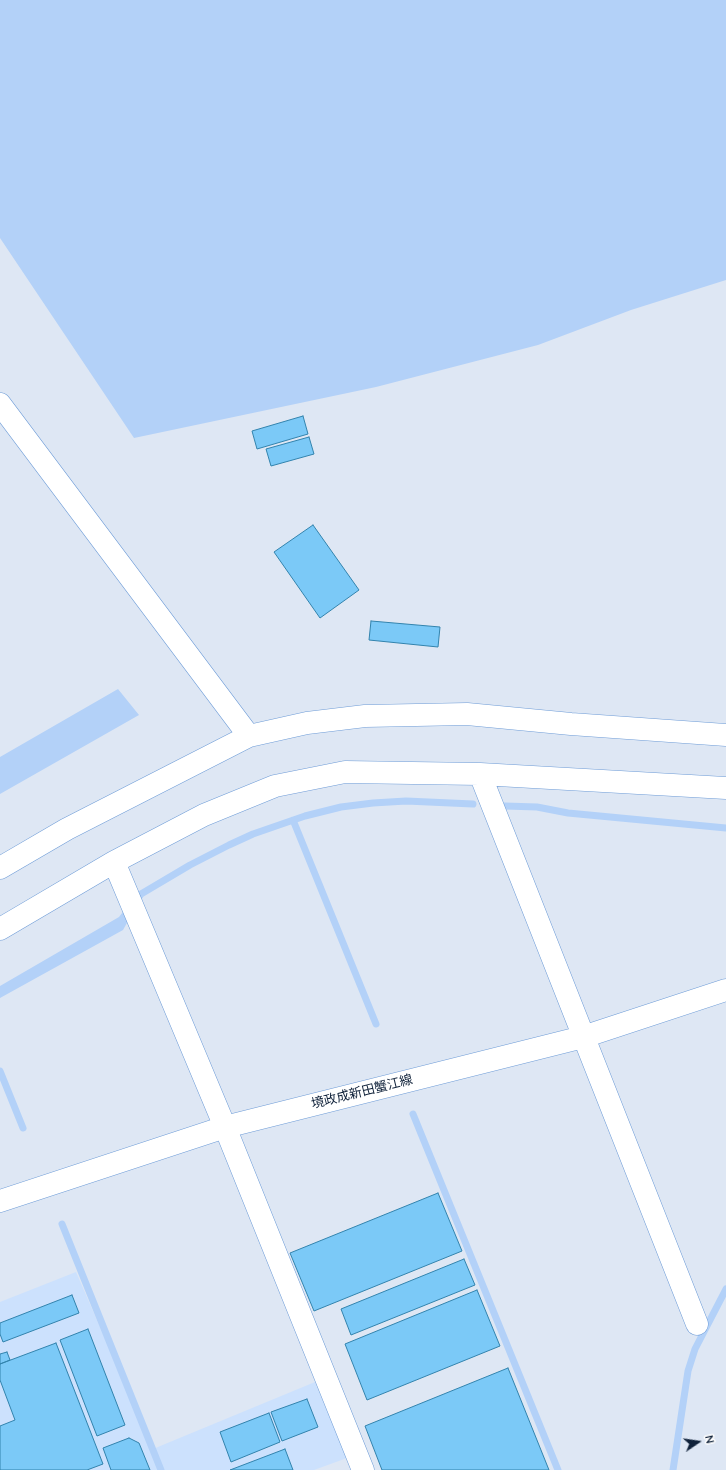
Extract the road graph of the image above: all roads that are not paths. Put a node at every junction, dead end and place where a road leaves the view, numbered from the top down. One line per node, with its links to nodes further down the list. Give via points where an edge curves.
1 (0, 404): 3 (street)
2 (726, 735): 3 (street, via 467,714 365,716 306,723)
3 (249, 736): 7 (street, via 67,829)
4 (480, 774): 5 (street); 6 (street, via 345,772 275,786 204,815); 10 (street)
5 (726, 788)
6 (114, 862): 8 (street); 11 (street)
7 (0, 868)
8 (0, 929)
9 (726, 990): 10 (street, 境政成新田蟹江線)
10 (583, 1037): 11 (street, 境政成新田蟹江線); 13 (street)
11 (225, 1127): 12 (street, 境政成新田蟹江線); 14 (street)
12 (0, 1201)
13 (697, 1324)
14 (363, 1470)

